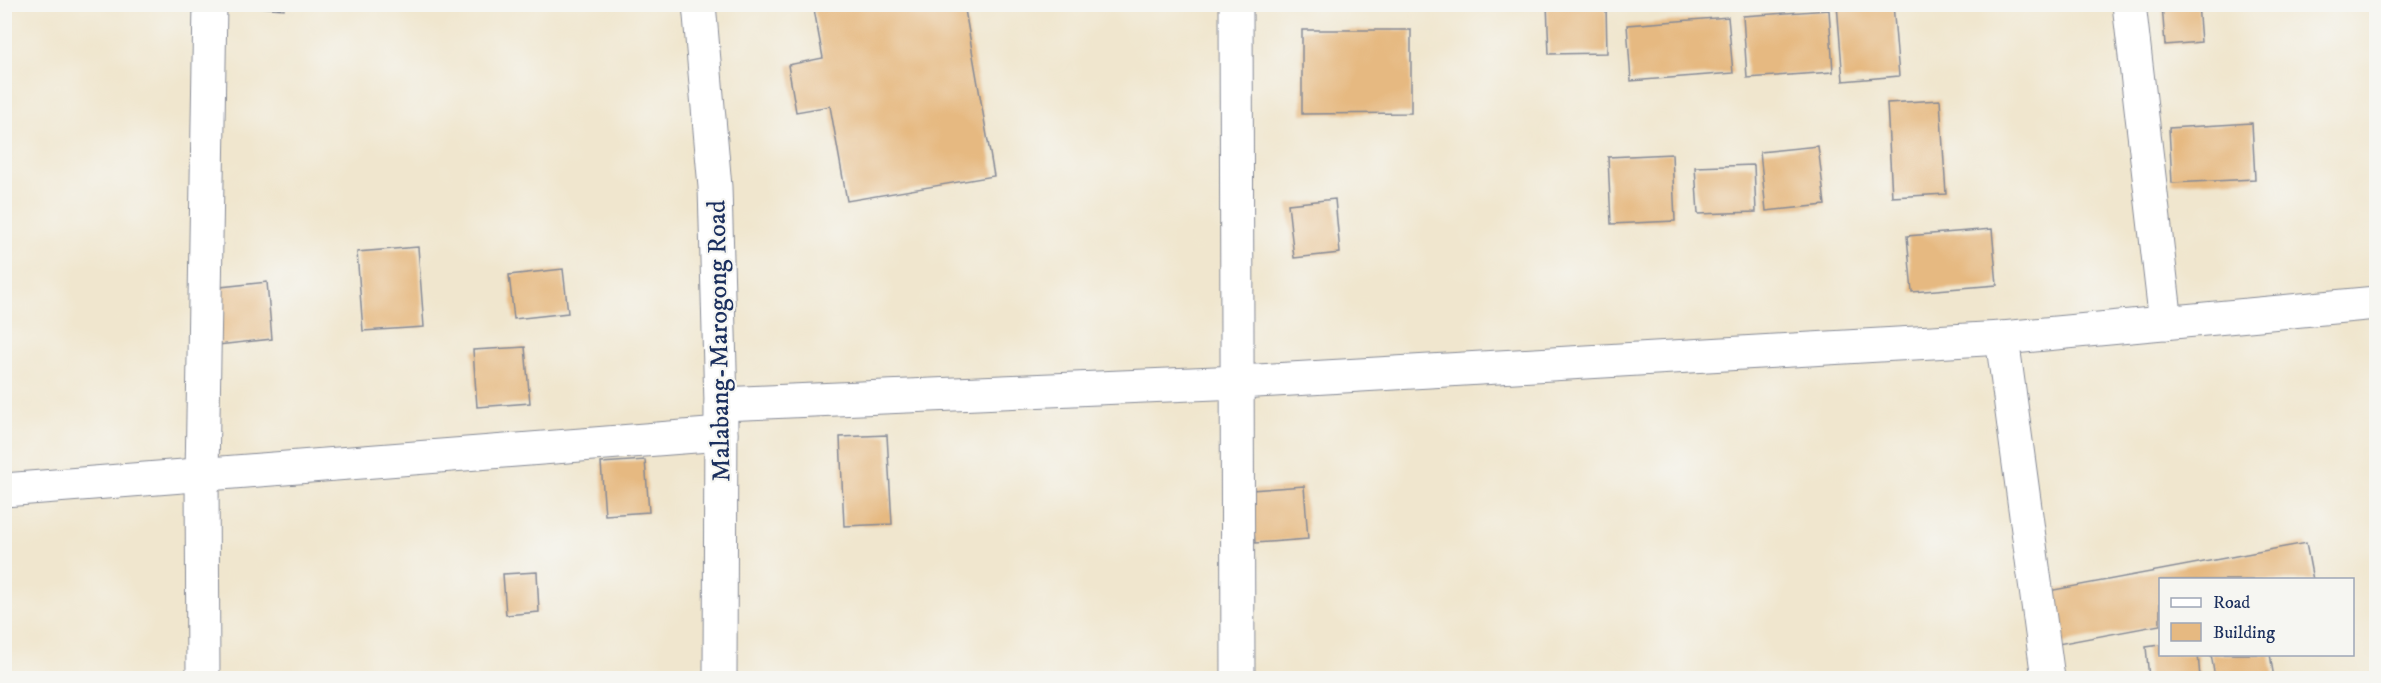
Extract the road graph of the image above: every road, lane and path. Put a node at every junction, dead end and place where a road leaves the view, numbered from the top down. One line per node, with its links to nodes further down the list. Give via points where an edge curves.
1 (210, 4): 10 (street)
2 (699, 4): 9 (street, Malabang-Marogong Road, via 715,187)
3 (1236, 4): 8 (street)
4 (2129, 4): 6 (street)
5 (2376, 303): 6 (street)
6 (2166, 323): 7 (street)
7 (2002, 338): 8 (street); 15 (street)
8 (1239, 382): 9 (street); 14 (street)
9 (721, 419): 10 (street); 13 (street, Malabang-Marogong Road)
10 (201, 475): 11 (street); 12 (street)
11 (4, 490)
12 (203, 678)
13 (720, 678)
14 (1238, 678)
15 (2048, 678)

